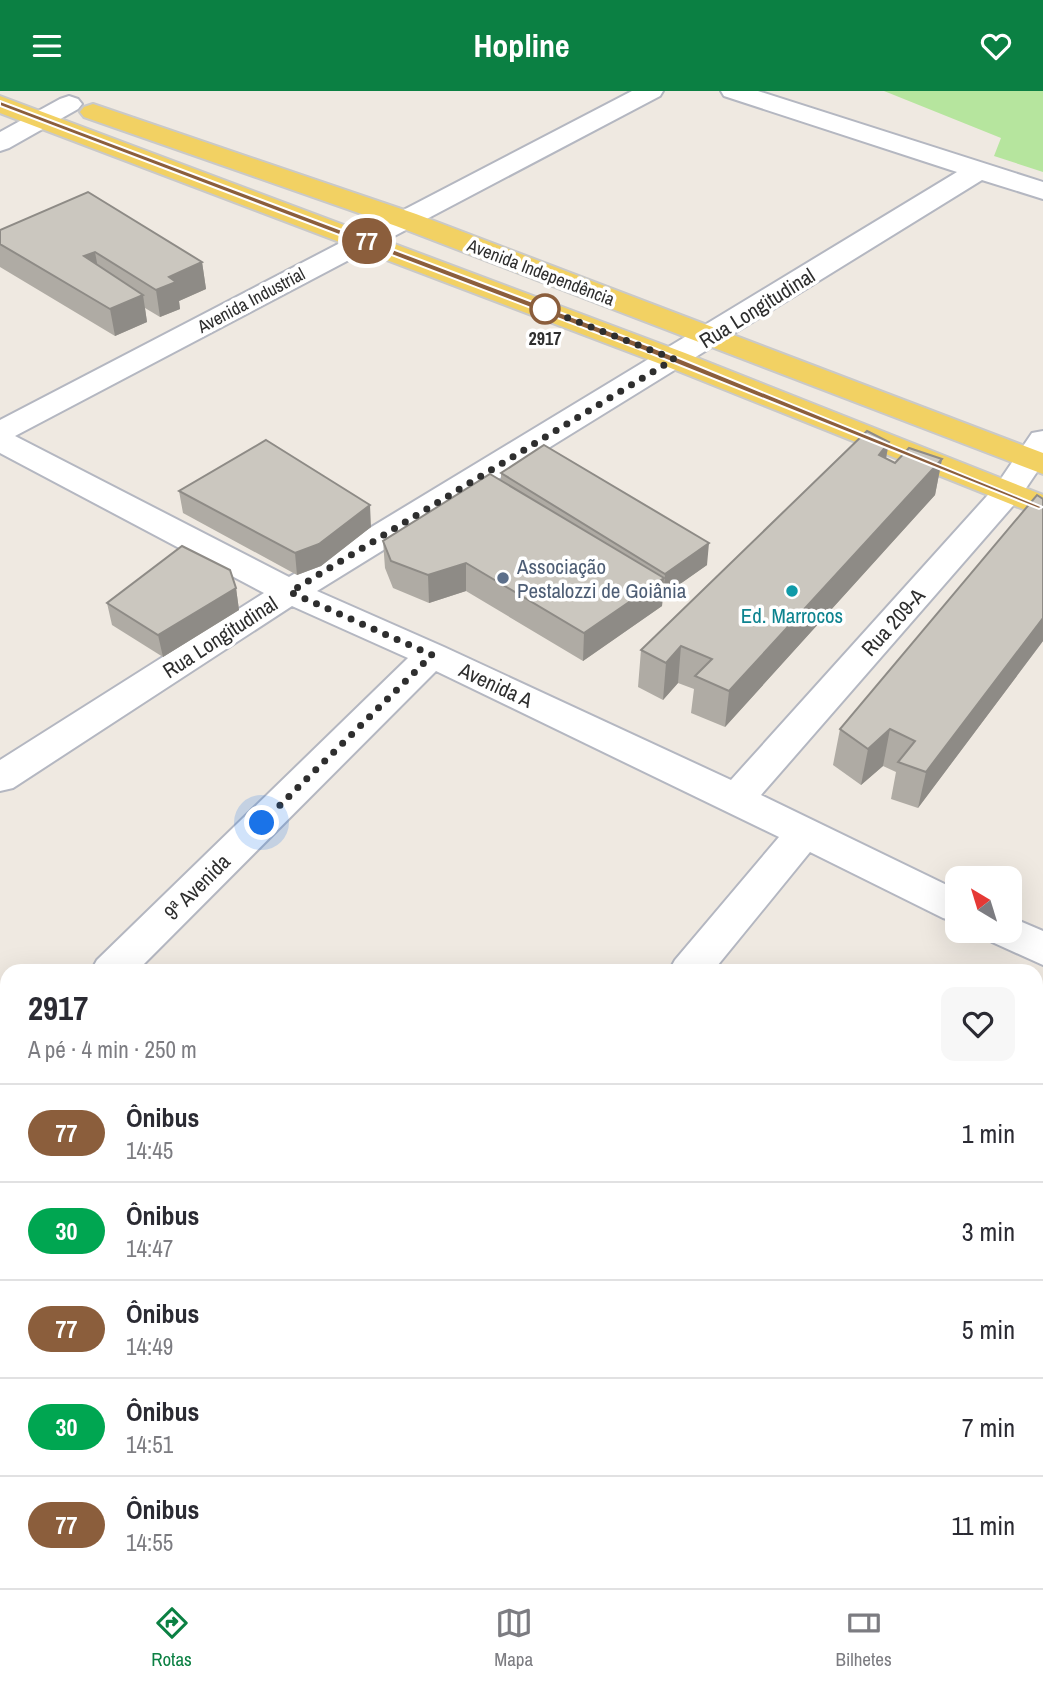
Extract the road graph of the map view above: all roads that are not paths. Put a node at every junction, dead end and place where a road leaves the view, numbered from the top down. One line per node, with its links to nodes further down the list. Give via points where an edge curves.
1 (35, 91): 5 (main road, Avenida Independência)
2 (651, 91): 10 (street, Avenida Industrial)
3 (733, 91): 8 (street)
4 (0, 104): 6 (main road, Avenida Independência)
5 (69, 104): 6 (street); 10 (main road, Avenida Independência)
6 (41, 120): 7 (street); 11 (main road, Avenida Independência)
7 (0, 143)
8 (979, 170): 9 (street); 12 (street, Rua Longitudinal)
9 (1043, 191)
10 (406, 220): 11 (street, Avenida Industrial); 12 (main road, Avenida Independência)
11 (366, 240): 13 (main road, Avenida Independência); 14 (street, Avenida Industrial)
12 (710, 336): 13 (street, Rua Longitudinal); 16 (main road, Avenida Independência)
13 (674, 359): 17 (main road, Avenida Independência); 19 (street, Rua Longitudinal)
14 (0, 432)
15 (0, 441): 19 (street, Avenida A)
16 (1038, 454): 17 (street, Rua 209-A)
17 (1007, 493): 18 (main road, Avenida Independência); 22 (street, Rua 209-A)
18 (1043, 507)
19 (290, 592): 20 (street, Avenida A); 21 (street, Rua Longitudinal)
20 (432, 655): 22 (street, Avenida A); 27 (street, 9ª Avenida)
21 (0, 778)
22 (736, 799): 23 (street, Avenida A)
23 (805, 832): 24 (street, Avenida A); 28 (street)
24 (945, 901)
25 (1022, 939): 26 (street)
26 (1043, 949)
27 (118, 964)
28 (695, 964)

